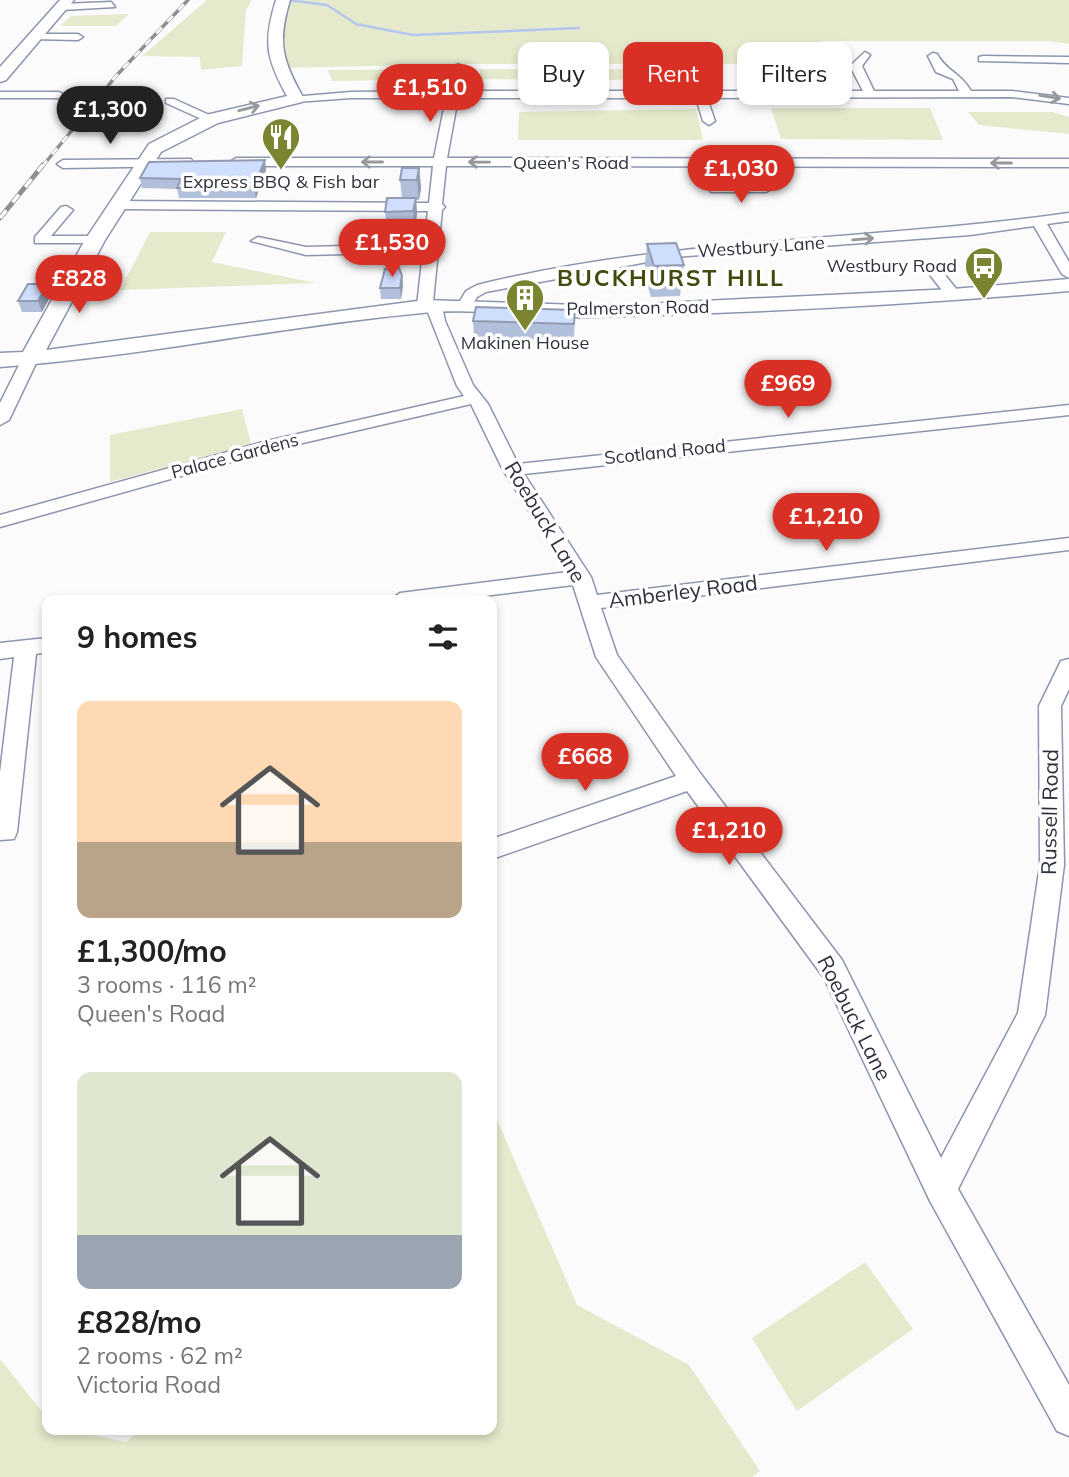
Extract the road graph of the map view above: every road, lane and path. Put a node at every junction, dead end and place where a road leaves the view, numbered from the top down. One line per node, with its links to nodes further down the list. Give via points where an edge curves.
1 (284, 0): 21 (street, via 272,35 277,65)
2 (64, 3): 3 (street); 4 (street)
3 (111, 5)
4 (36, 37): 5 (street); 11 (street)
5 (78, 37)
6 (864, 55): 16 (street, via 856,66)
7 (933, 57): 17 (street, via 940,70 957,77)
8 (1069, 60): 10 (street, via 987,59)
9 (458, 67): 13 (street)
10 (998, 71)
11 (0, 77)
12 (1005, 82): 18 (street)
13 (454, 94): 14 (street); 21 (street); 28 (street)
14 (623, 94)
15 (723, 94): 16 (street)
16 (870, 94): 17 (street)
17 (967, 94): 18 (street)
18 (1012, 94): 23 (street, one-way to 23)
19 (59, 95): 20 (street)
20 (0, 96)
21 (296, 99): 25 (street, one-way to 21)
22 (170, 101): 25 (street)
23 (1069, 101)
24 (704, 105): 26 (street)
25 (212, 119): 27 (street, via 155,148)
26 (709, 121)
27 (148, 162): 28 (street, Queen's Road, one-way to 27); 29 (street, Queen's Road); 35 (street)
28 (440, 162): 30 (street, Queen's Road, one-way to 28); 36 (street)
29 (69, 163)
30 (740, 163): 31 (street, Queen's Road, one-way to 30); 33 (street)
31 (1069, 163)
32 (716, 188): 33 (street)
33 (751, 188): 34 (street)
34 (766, 188)
35 (118, 205): 36 (street); 40 (street)
36 (438, 207): 41 (street)
37 (66, 211): 40 (street, via 40,240)
38 (1069, 217): 39 (street, Westbury Lane)
39 (1038, 221): 44 (street); 48 (street, Westbury Lane, one-way to 39, via 482,288 663,255)
40 (95, 240): 49 (street)
41 (432, 248): 42 (street, via 306,251 263,237); 47 (street)
42 (244, 249)
43 (932, 268): 46 (street)
44 (1069, 274)
45 (1069, 285): 46 (street, Palmerston Road)
46 (953, 295): 48 (street, Palmerston Road, via 582,311)
47 (430, 306): 48 (street, Palmerston Road); 49 (street, Palmerston Road); 51 (street, Roebuck Lane)
48 (465, 306)
49 (30, 359): 50 (street, Palmerston Road); 53 (street)
50 (0, 360)
51 (473, 399): 54 (street, Roebuck Lane, via 480,404); 55 (street, Palace Gardens, via 273,445)
52 (1069, 410): 54 (street, Scotland Road)
53 (0, 420)
54 (512, 470): 57 (street, Roebuck Lane)
55 (0, 521)
56 (1069, 544): 59 (street, Amberley Road)
57 (581, 577): 58 (street); 59 (street, Roebuck Lane)
58 (439, 595)
59 (589, 603): 63 (street, Roebuck Lane, via 607,657)
60 (37, 646): 61 (street); 64 (street)
61 (0, 651)
62 (1069, 667): 66 (street, Russell Road, via 1050,706)
63 (692, 780): 65 (street); 67 (street, Roebuck Lane, via 833,969)
64 (5, 832)
65 (497, 847)
66 (1060, 868): 67 (street, Russell Road, via 1031,1015)
67 (940, 1190): 68 (street, Roebuck Lane)
68 (1069, 1419)

